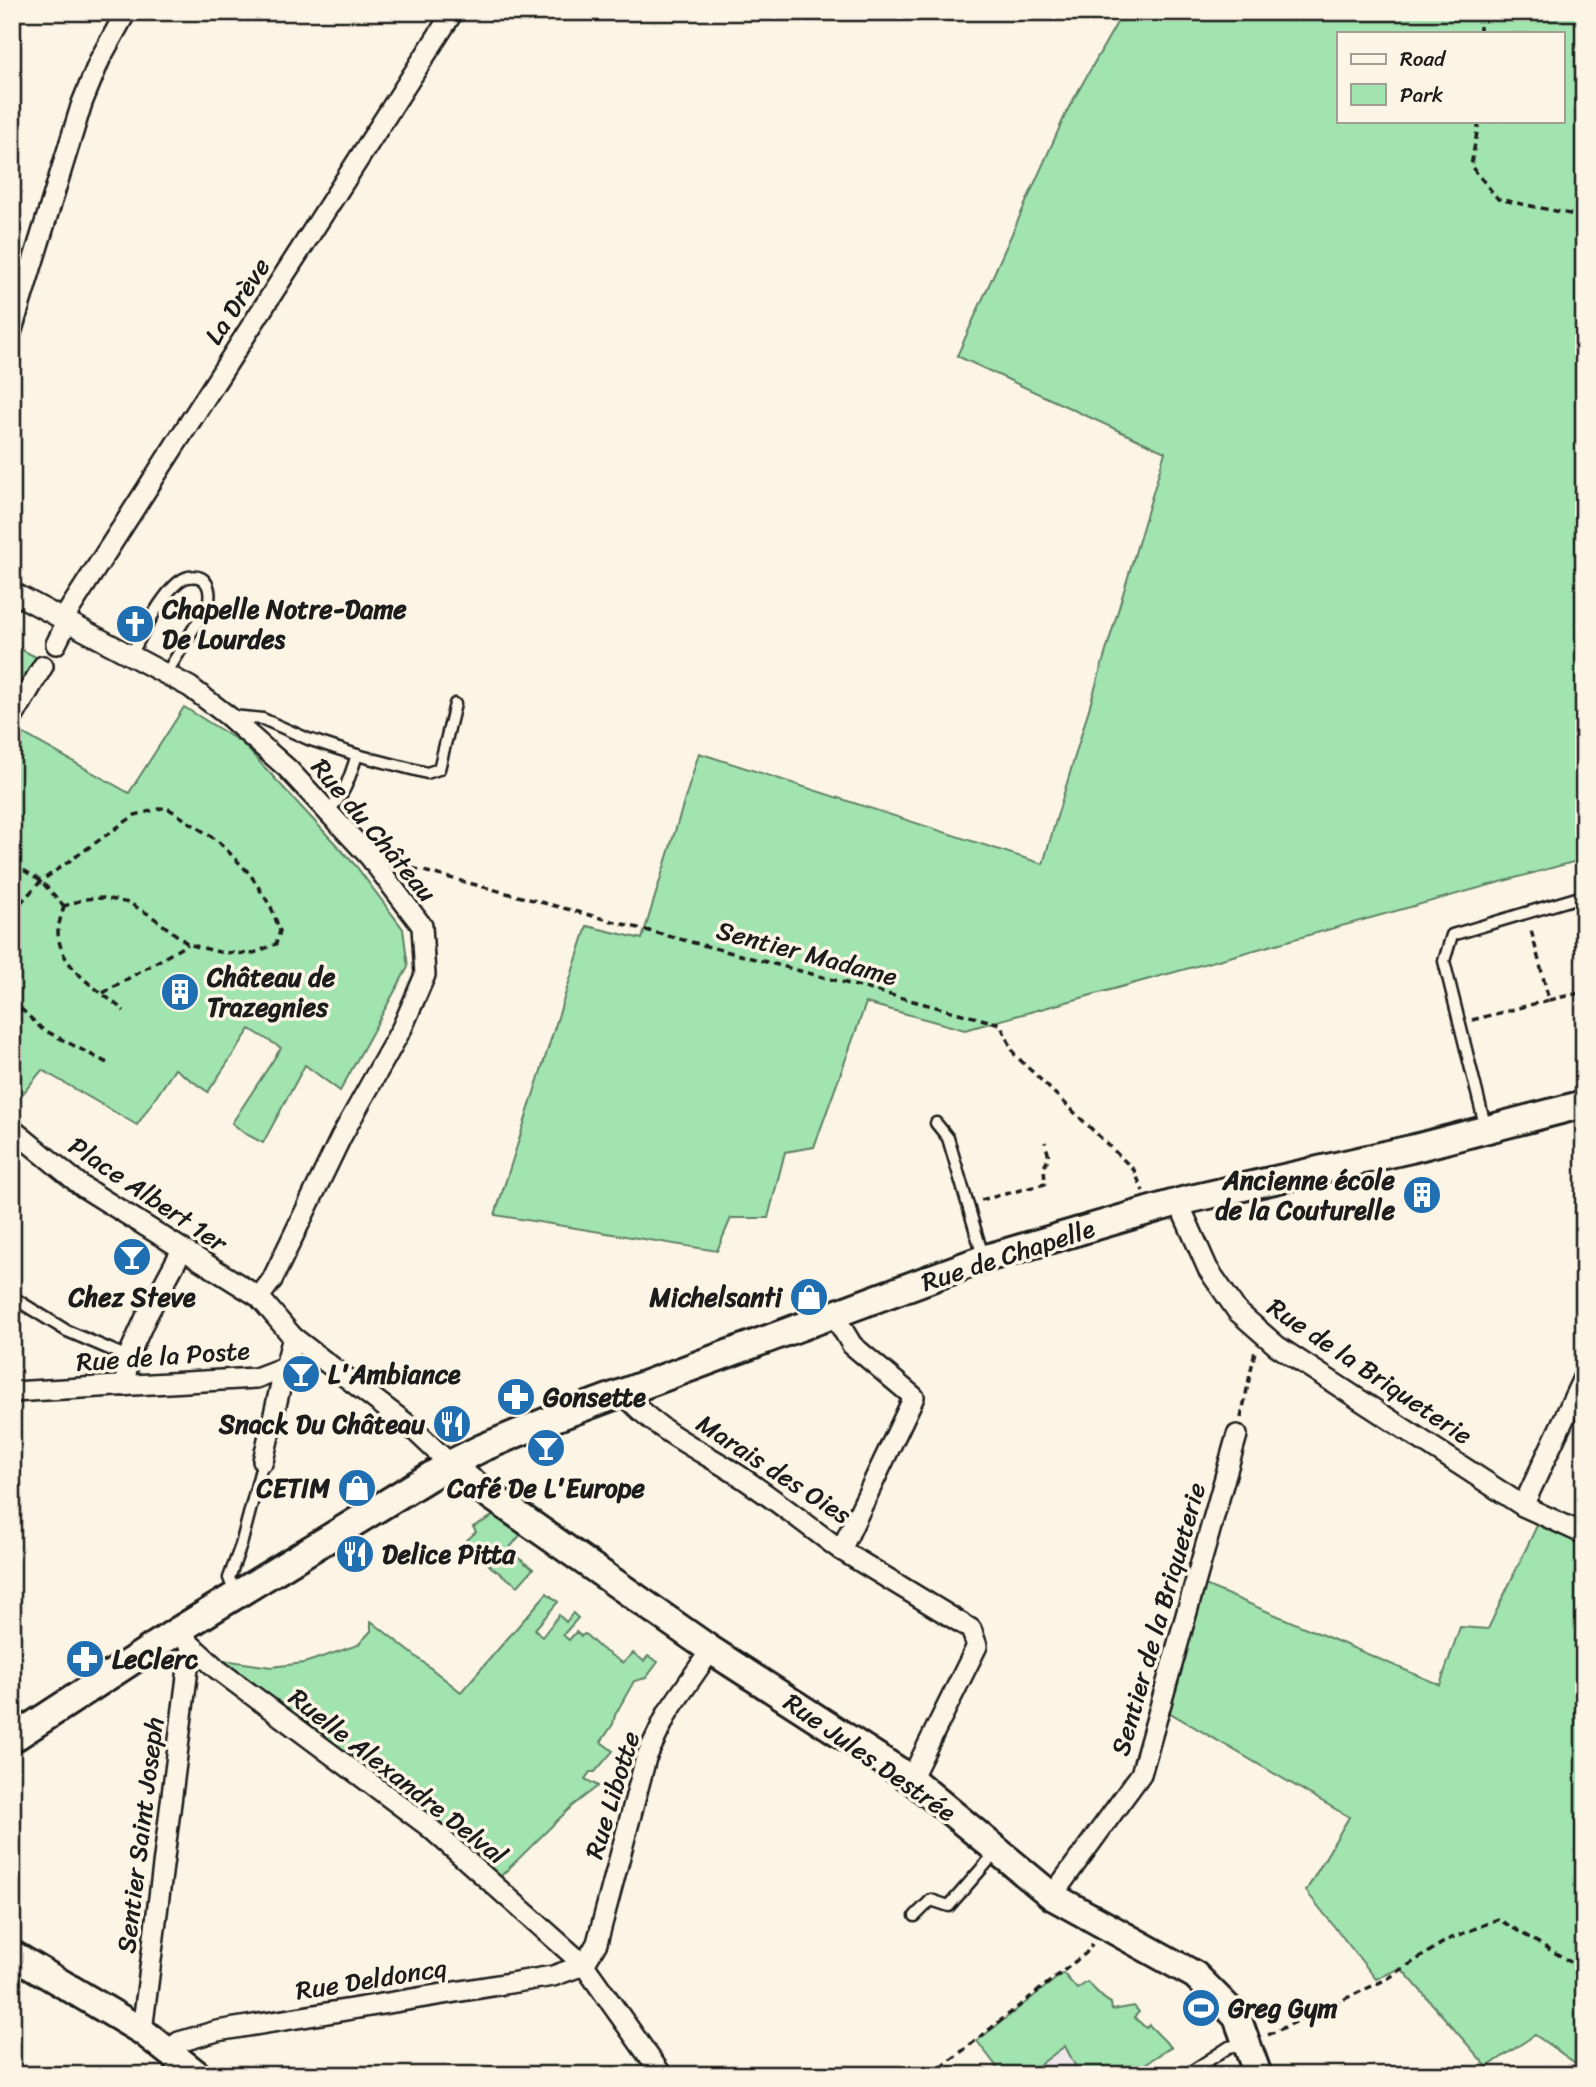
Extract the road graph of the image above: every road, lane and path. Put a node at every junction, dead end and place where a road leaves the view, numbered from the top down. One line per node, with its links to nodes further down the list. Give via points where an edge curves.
1 (126, 12): 7 (street, via 82,103)
2 (453, 12): 9 (street, La Drève)
3 (1480, 12): 4 (path)
4 (1479, 32)
5 (1479, 122): 6 (path, via 1471,166 1498,199)
6 (1584, 217)
7 (12, 330)
8 (12, 592): 9 (street, Rue du Château)
9 (64, 618): 10 (street, La Drève); 11 (street, Rue du Château)
10 (56, 644)
11 (131, 655): 13 (street, Rue du Château); 13 (lane, via 167,591 189,577 200,578 208,584 208,605)
12 (43, 666): 16 (street)
13 (166, 674): 15 (street, Rue du Château)
14 (455, 704): 17 (lane, via 439,769 427,773)
15 (228, 716): 17 (lane, via 263,719); 18 (street, Rue du Château)
16 (12, 719)
17 (357, 755): 18 (lane, via 345,788)
18 (327, 811): 19 (street, Rue du Château)
19 (369, 856): 41 (path, Sentier Madame, via 1000,1024 1015,1055 1134,1170); 45 (street, Rue du Château, via 422,926 425,975 402,1028)
20 (12, 874): 21 (path, via 25,872)
21 (41, 881): 23 (path); 24 (path); 26 (path, via 135,815 166,807 218,841 250,874 280,931 276,944 251,954)
22 (1583, 896): 25 (lane)
23 (64, 906): 26 (path, via 104,898 129,903); 28 (path, via 58,931 62,954)
24 (12, 912)
25 (1527, 913): 30 (path); 32 (lane, via 1452,935 1444,961)
26 (188, 944): 28 (path)
27 (1584, 992): 30 (path)
28 (103, 993): 31 (path)
29 (12, 1000): 33 (path, via 42,1029)
30 (1549, 1000): 32 (path)
31 (124, 1011)
32 (1459, 1023): 37 (lane)
33 (111, 1065)
34 (1584, 1104): 37 (main road, Rue de Chapelle)
35 (936, 1123): 40 (lane, via 948,1138)
36 (12, 1129): 42 (street, Place Albert 1er, via 83,1187)
37 (1486, 1130): 39 (main road, Rue de Chapelle)
38 (1045, 1142): 40 (path, via 1049,1157 1045,1184)
39 (1182, 1201): 41 (main road, Rue de Chapelle); 47 (street, Rue de la Briqueterie, via 1208,1269 1237,1311)
40 (968, 1203): 43 (lane)
41 (1150, 1210): 43 (main road, Rue de Chapelle)
42 (182, 1250): 45 (street, Place Albert 1er); 49 (street)
43 (984, 1259): 46 (main road, Rue de Chapelle)
44 (12, 1297): 49 (lane, via 66,1331)
45 (259, 1297): 48 (street, Place Albert 1er)
46 (834, 1315): 54 (main road, Rue de Chapelle); 60 (street, Marais des Oies, via 852,1345 914,1397)
47 (1261, 1332): 55 (path); 58 (street, Rue de la Briqueterie)
48 (293, 1337): 50 (street, Rue de la Poste); 57 (street, Place Albert 1er, via 411,1427)
49 (128, 1357): 52 (street)
50 (285, 1367): 52 (street, Rue de la Poste, via 256,1378); 56 (street)
51 (1584, 1376): 58 (street)
52 (125, 1387): 53 (street, Rue de la Poste)
53 (12, 1392)
54 (623, 1393): 57 (main road, Rue de Chapelle); 60 (street, Marais des Oies, via 660,1428 734,1472)
55 (1237, 1435): 67 (street, Sentier de la Briqueterie, via 1141,1774)
56 (263, 1461): 61 (lane, via 229,1578)
57 (450, 1464): 61 (main road, Rue de Chapelle); 63 (main road, Rue Jules Destrée)
58 (1523, 1506): 59 (street, Rue de la Briqueterie)
59 (1582, 1533)
60 (841, 1550): 65 (street, via 971,1629 977,1646)
61 (236, 1596): 62 (main road, Rue de Chapelle)
62 (185, 1638): 64 (main road, Rue de Chapelle); 71 (street, Ruelle Alexandre Delval, via 217,1669 429,1827); 73 (street, Sentier Saint Joseph)
63 (711, 1650): 65 (main road, Rue Jules Destrée); 71 (street, Rue Libotte, via 668,1712 646,1758 597,1943)
64 (12, 1739)
65 (911, 1779): 66 (main road, Rue Jules Destrée)
66 (998, 1850): 67 (main road, Rue Jules Destrée); 68 (lane, via 949,1906 931,1900)
67 (1052, 1896): 69 (main road, Rue Jules Destrée)
68 (915, 1916)
69 (1103, 1924): 74 (main road, Rue Jules Destrée, via 1195,1975 1237,2017); 78 (path, via 1086,1953)
70 (12, 1954): 73 (main road)
71 (584, 1965): 75 (street, Rue Deldoncq, via 553,1976 217,2031); 77 (street, Ruelle Alexandre Delval)
72 (1584, 1970): 74 (path, via 1498,1919 1447,1940 1353,1996)
73 (142, 2031): 75 (main road)
74 (1247, 2043): 79 (lane, via 1229,2047); 80 (main road, Rue Jules Destrée)
75 (168, 2050): 76 (main road)
76 (196, 2074)
77 (662, 2075)
78 (932, 2075)
79 (1186, 2075)
80 (1258, 2075)

